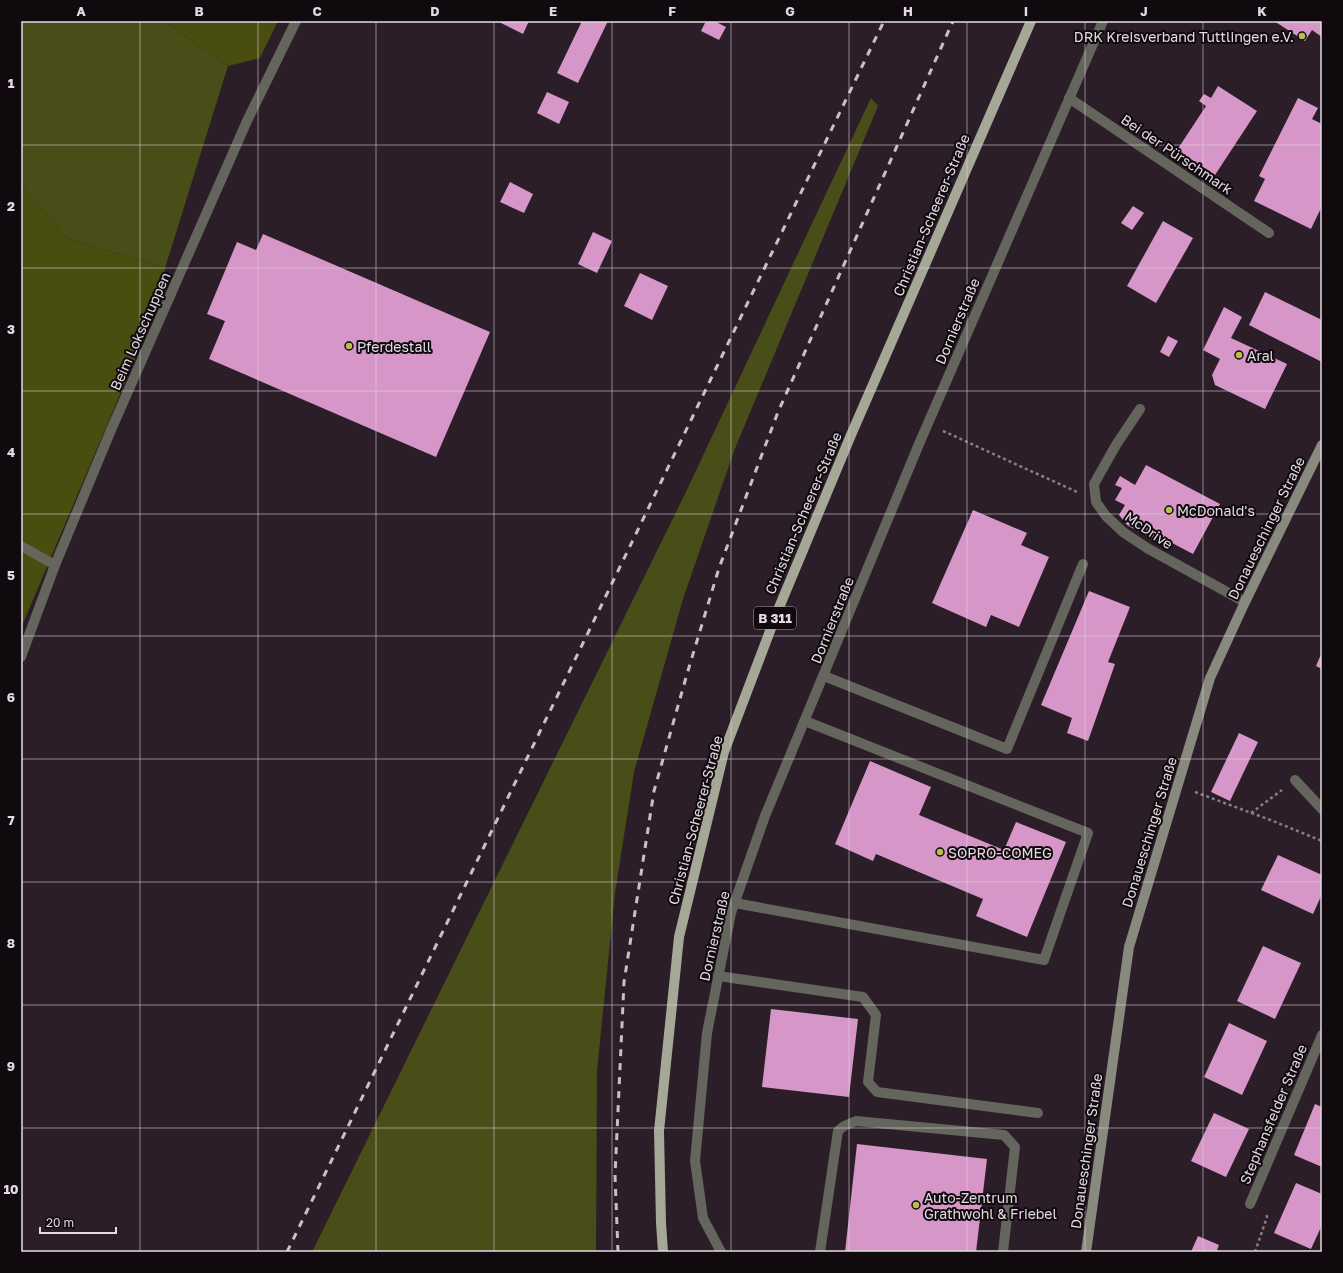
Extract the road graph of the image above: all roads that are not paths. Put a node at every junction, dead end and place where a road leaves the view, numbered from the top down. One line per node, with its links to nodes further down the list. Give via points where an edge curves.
1 (296, 21): 10 (street, Beim Lokschuppen, via 247,121 111,430)
2 (1031, 21): 22 (main road, Christian-Scheerer-Straße / B 311, via 851,435 778,610 724,752 679,937 659,1131)
3 (1103, 21): 4 (street, Dornierstraße)
4 (1069, 98): 5 (street, Bei der Pürschmark); 13 (street, Dornierstraße, via 928,424)
5 (1269, 232)
6 (1140, 409): 11 (street, McDrive, via 1094,484 1096,502 1123,532)
7 (1322, 445): 11 (street, Donaueschinger Straße)
8 (21, 546): 10 (street)
9 (1083, 564): 13 (street, via 1007,749)
10 (55, 565): 12 (street, Beim Lokschuppen)
11 (1245, 602): 26 (street, Donaueschinger Straße, via 1210,678 1129,947)
12 (21, 657)
13 (824, 676): 14 (street, Dornierstraße)
14 (805, 720): 17 (street, Dornierstraße, via 765,816); 17 (street, via 1088,833 1044,960)
15 (1295, 780): 16 (street)
16 (1322, 809)
17 (734, 903): 18 (street, Dornierstraße)
18 (718, 976): 20 (street, via 863,997 876,1015 868,1082 877,1092); 23 (street, Dornierstraße, via 707,1032 695,1161 702,1218)
19 (1322, 1035): 21 (street, Stephansfelder Straße)
20 (1038, 1113)
21 (1250, 1204)
22 (663, 1252)
23 (721, 1252)
24 (820, 1252): 25 (street, via 838,1131 856,1121 1004,1135 1015,1147)
25 (1003, 1252)
26 (1086, 1252)

